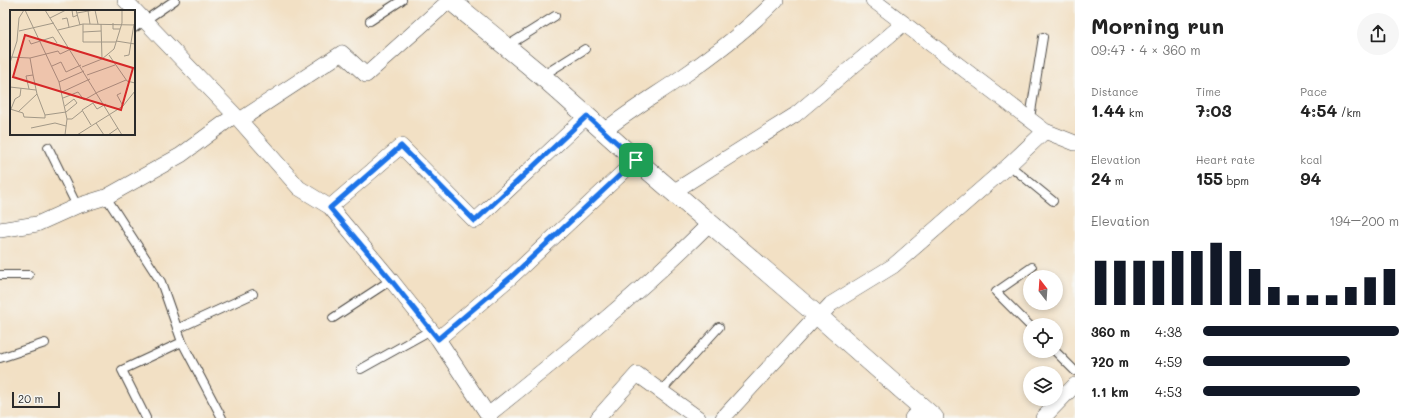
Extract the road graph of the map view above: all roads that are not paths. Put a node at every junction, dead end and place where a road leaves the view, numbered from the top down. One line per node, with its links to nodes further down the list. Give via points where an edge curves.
1 (125, 0): 7 (street)
2 (176, 0): 10 (lane)
3 (402, 0): 9 (lane)
4 (450, 0): 13 (street); 17 (street, via 366,75 342,53)
5 (873, 0): 11 (street)
6 (769, 3): 19 (street, via 710,57)
7 (131, 10)
8 (555, 16): 13 (lane)
9 (370, 21)
10 (139, 24): 17 (street)
11 (903, 24): 18 (street); 25 (street, via 795,115)
12 (1043, 37): 18 (lane)
13 (507, 46): 15 (street)
14 (585, 49): 15 (lane)
15 (542, 76): 16 (street)
16 (587, 116): 19 (street); 29 (street, via 475,221 401,146)
17 (237, 118): 26 (street, via 181,155); 29 (street, via 299,188)
18 (1030, 118): 20 (street)
19 (604, 131): 23 (street)
20 (1045, 131): 21 (street); 24 (street)
21 (1075, 143)
22 (48, 147): 28 (lane)
23 (636, 160): 25 (street); 42 (street, via 511,277)
24 (1009, 165): 27 (lane); 37 (street, via 893,266 831,304)
25 (674, 192): 30 (street)
26 (106, 197): 28 (street); 41 (lane, via 161,282)
27 (1053, 201)
28 (77, 206): 31 (street, via 37,224)
29 (330, 208): 35 (street)
30 (709, 224): 37 (street); 52 (street, via 673,260)
31 (0, 230)
32 (1032, 267): 39 (lane, via 996,292)
33 (0, 274): 34 (lane)
34 (29, 276)
35 (391, 280): 38 (lane); 42 (street)
36 (253, 294): 41 (lane)
37 (818, 316): 51 (street); 58 (street)
38 (333, 318)
39 (1023, 319)
40 (720, 327): 50 (lane)
41 (177, 329): 43 (lane)
42 (435, 335): 47 (lane); 52 (street)
43 (182, 342): 54 (lane, via 122,370); 55 (lane)
44 (45, 343): 45 (lane)
45 (0, 358)
46 (1062, 358): 48 (lane)
47 (361, 369)
48 (1075, 371)
49 (1075, 385): 53 (street)
50 (661, 392): 56 (street, via 637,374); 57 (street)
51 (922, 414)
52 (489, 417)
53 (1046, 417)
54 (146, 418)
55 (222, 418)
56 (598, 418)
57 (698, 418)
58 (723, 418)

